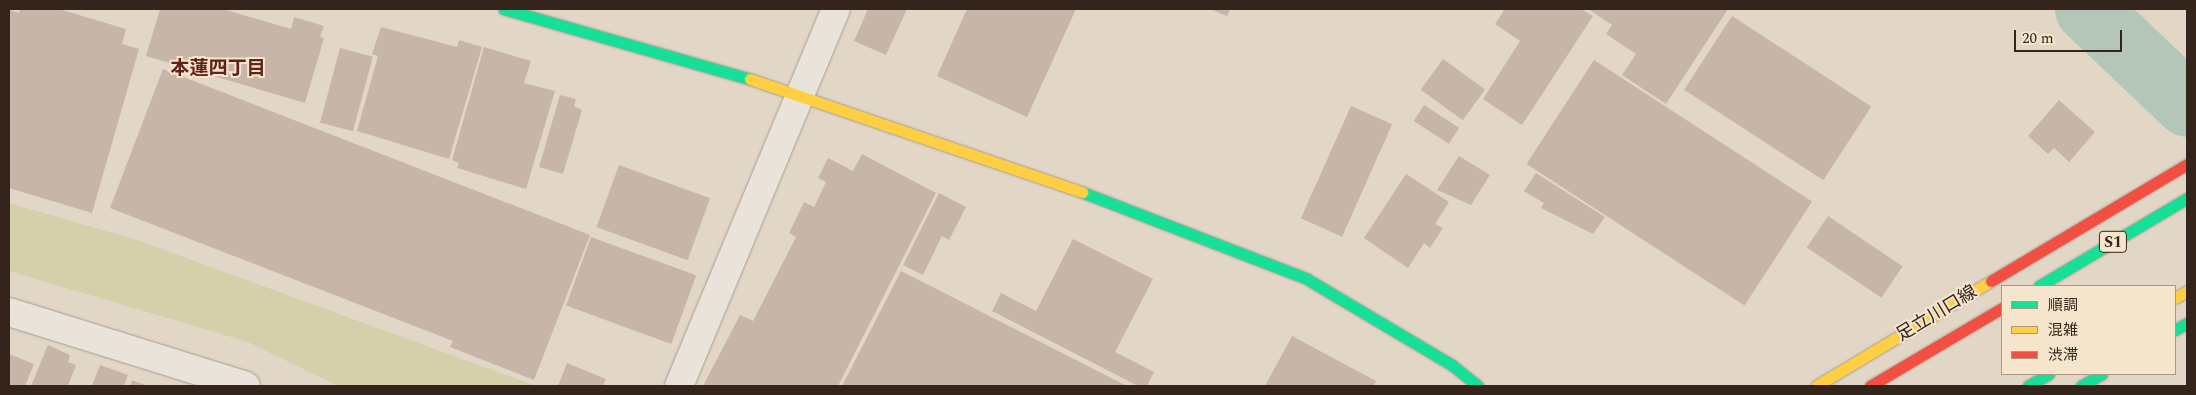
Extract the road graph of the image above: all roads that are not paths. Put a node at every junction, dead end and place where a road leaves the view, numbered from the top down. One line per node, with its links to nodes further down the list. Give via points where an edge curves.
1 (504, 9): 3 (main road)
2 (836, 9): 3 (street)
3 (798, 92): 20 (street); 21 (main road, via 1167,222 1307,279 1452,365)
4 (2187, 164): 22 (main road, 足立川口線)
5 (2187, 198): 6 (main road, S1)
6 (2129, 233): 7 (main road, S1); 8 (main road)
7 (2041, 285)
8 (2051, 285)
9 (2187, 291): 10 (main road)
10 (2176, 297)
11 (2001, 309): 23 (main road)
12 (9, 312): 19 (street)
13 (2001, 319): 16 (main road)
14 (2187, 323): 15 (main road)
15 (2176, 329)
16 (1940, 360)
17 (2047, 375): 24 (main road)
18 (2100, 375): 25 (main road)
19 (232, 383)
20 (679, 386)
21 (1478, 386)
22 (1816, 386)
23 (1870, 386)
24 (2028, 386)
25 (2081, 386)

